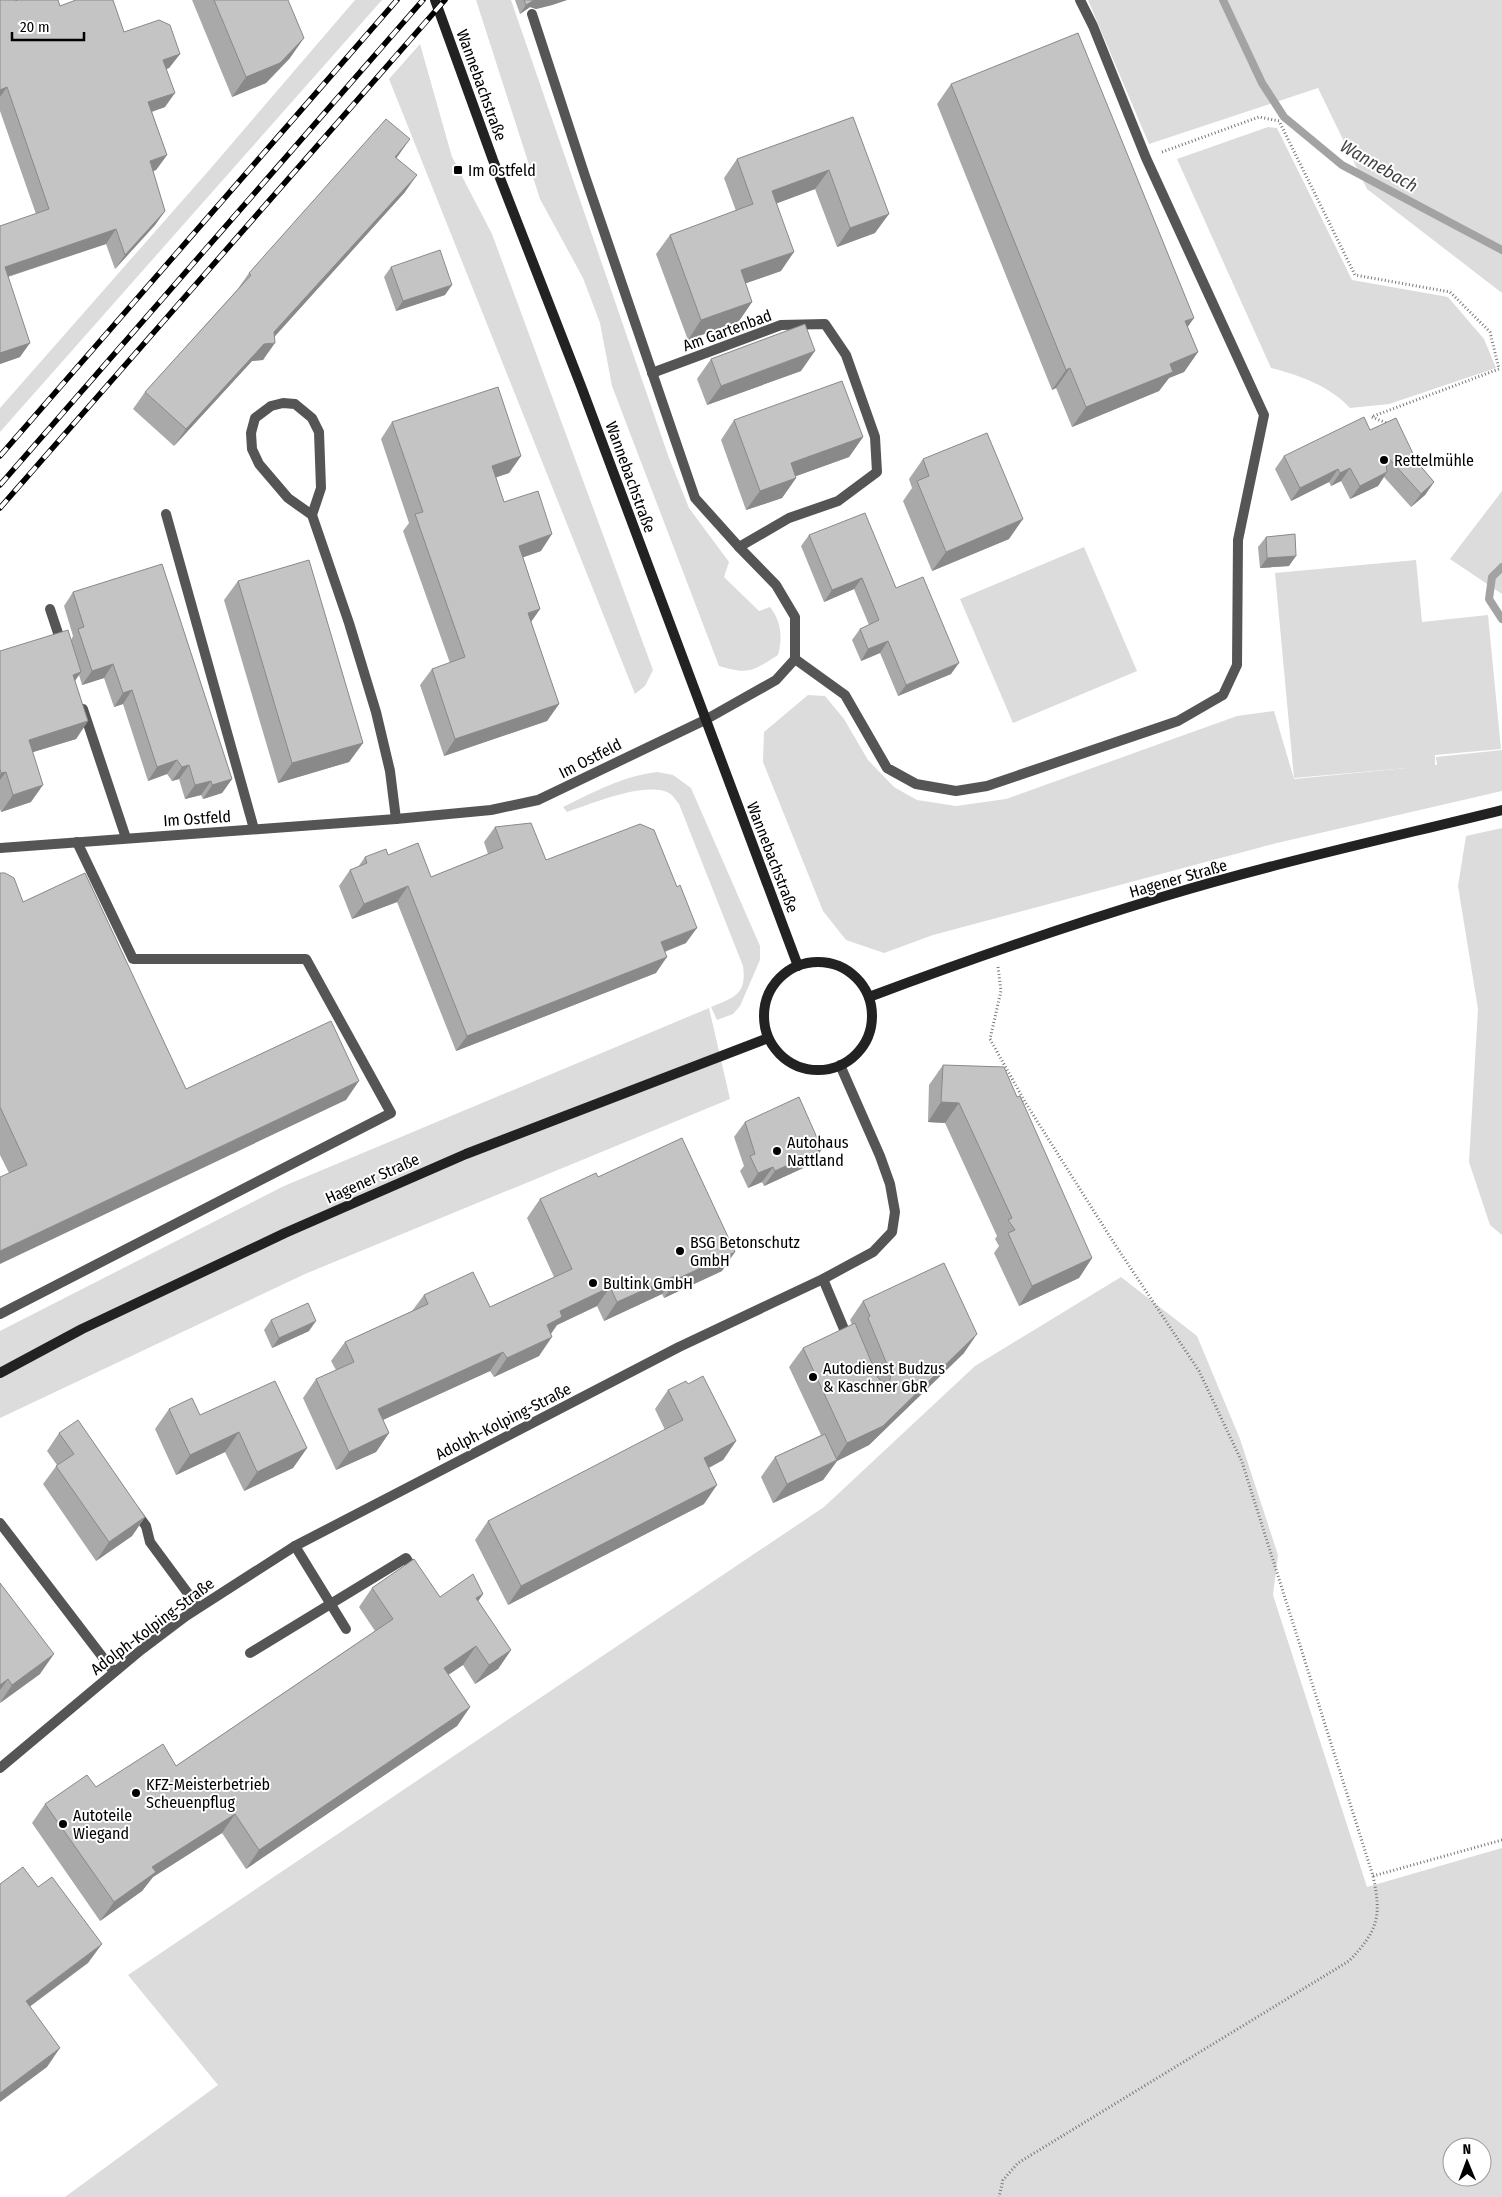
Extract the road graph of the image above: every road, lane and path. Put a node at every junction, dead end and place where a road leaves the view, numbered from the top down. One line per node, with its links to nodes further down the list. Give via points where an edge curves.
1 (436, 0): 14 (main road, Wannebachstraße, via 493,160)
2 (1080, 0): 4 (street)
3 (532, 14): 5 (street)
4 (1146, 158): 6 (path, via 1259,117 1279,121 1354,275 1450,292 1490,332 1499,369 1371,417); 12 (street, via 1264,415 1238,540 1237,665 1223,695 1178,721 988,786 956,791 916,784 887,768 845,695)
5 (652, 373): 9 (street, via 695,498); 9 (street, Am Gartenbad, via 781,325 825,324 846,355 875,437 877,472 838,501 789,518)
6 (1398, 428)
7 (166, 514): 17 (street)
8 (312, 515): 8 (street, via 321,488 319,432 312,418 295,404 271,406 255,418 251,433 252,450 259,464 288,498); 16 (street, via 376,712 390,771)
9 (739, 548): 12 (street, via 776,585 795,617)
10 (50, 609): 11 (street)
11 (65, 655)
12 (795, 659): 14 (street, via 776,680)
13 (80, 701): 18 (street)
14 (705, 720): 16 (street, Im Ostfeld, via 531,803); 22 (main road, Wannebachstraße)
15 (1502, 810): 21 (main road, Hagener Straße, via 1181,892)
16 (396, 819): 17 (street, Im Ostfeld)
17 (254, 829): 18 (street, Im Ostfeld)
18 (126, 838): 19 (street, Im Ostfeld)
19 (76, 842): 20 (street, Im Ostfeld); 27 (street, via 133,959 306,959 391,1113)
20 (0, 848)
21 (996, 952): 23 (main road, Hagener Straße); 41 (path, via 1001,991 990,1039 1025,1102 1108,1235 1199,1371 1242,1462)
22 (798, 966): 23 (main road, via 822,962 844,969 860,981); 24 (main road, via 783,974 765,1004)
23 (869, 997): 25 (main road, via 872,1014 864,1045 854,1057)
24 (768, 1038): 25 (main road, via 790,1063 806,1069 823,1070); 29 (main road, Hagener Straße, via 466,1154 276,1237 82,1329)
25 (840, 1065): 26 (street, Adolph-Kolping-Straße, via 885,1171 895,1223 892,1232 873,1252)
26 (823, 1279): 28 (street); 32 (street, Adolph-Kolping-Straße, via 680,1347)
27 (0, 1314)
28 (852, 1350)
29 (0, 1373)
30 (129, 1502): 35 (street, via 146,1526 150,1542)
31 (0, 1523): 38 (street)
32 (294, 1546): 34 (street); 35 (street, Adolph-Kolping-Straße)
33 (422, 1583): 34 (street, via 406,1558)
34 (331, 1604): 36 (street); 37 (street)
35 (198, 1607): 38 (street, Adolph-Kolping-Straße)
36 (346, 1629)
37 (250, 1653)
38 (114, 1672): 39 (street, Adolph-Kolping-Straße)
39 (0, 1768)
40 (1502, 1840): 41 (path)
41 (1373, 1876): 42 (path, via 1379,1901 1376,1920 1366,1944 1349,1960 1018,2163 1003,2180)
42 (999, 2197)

